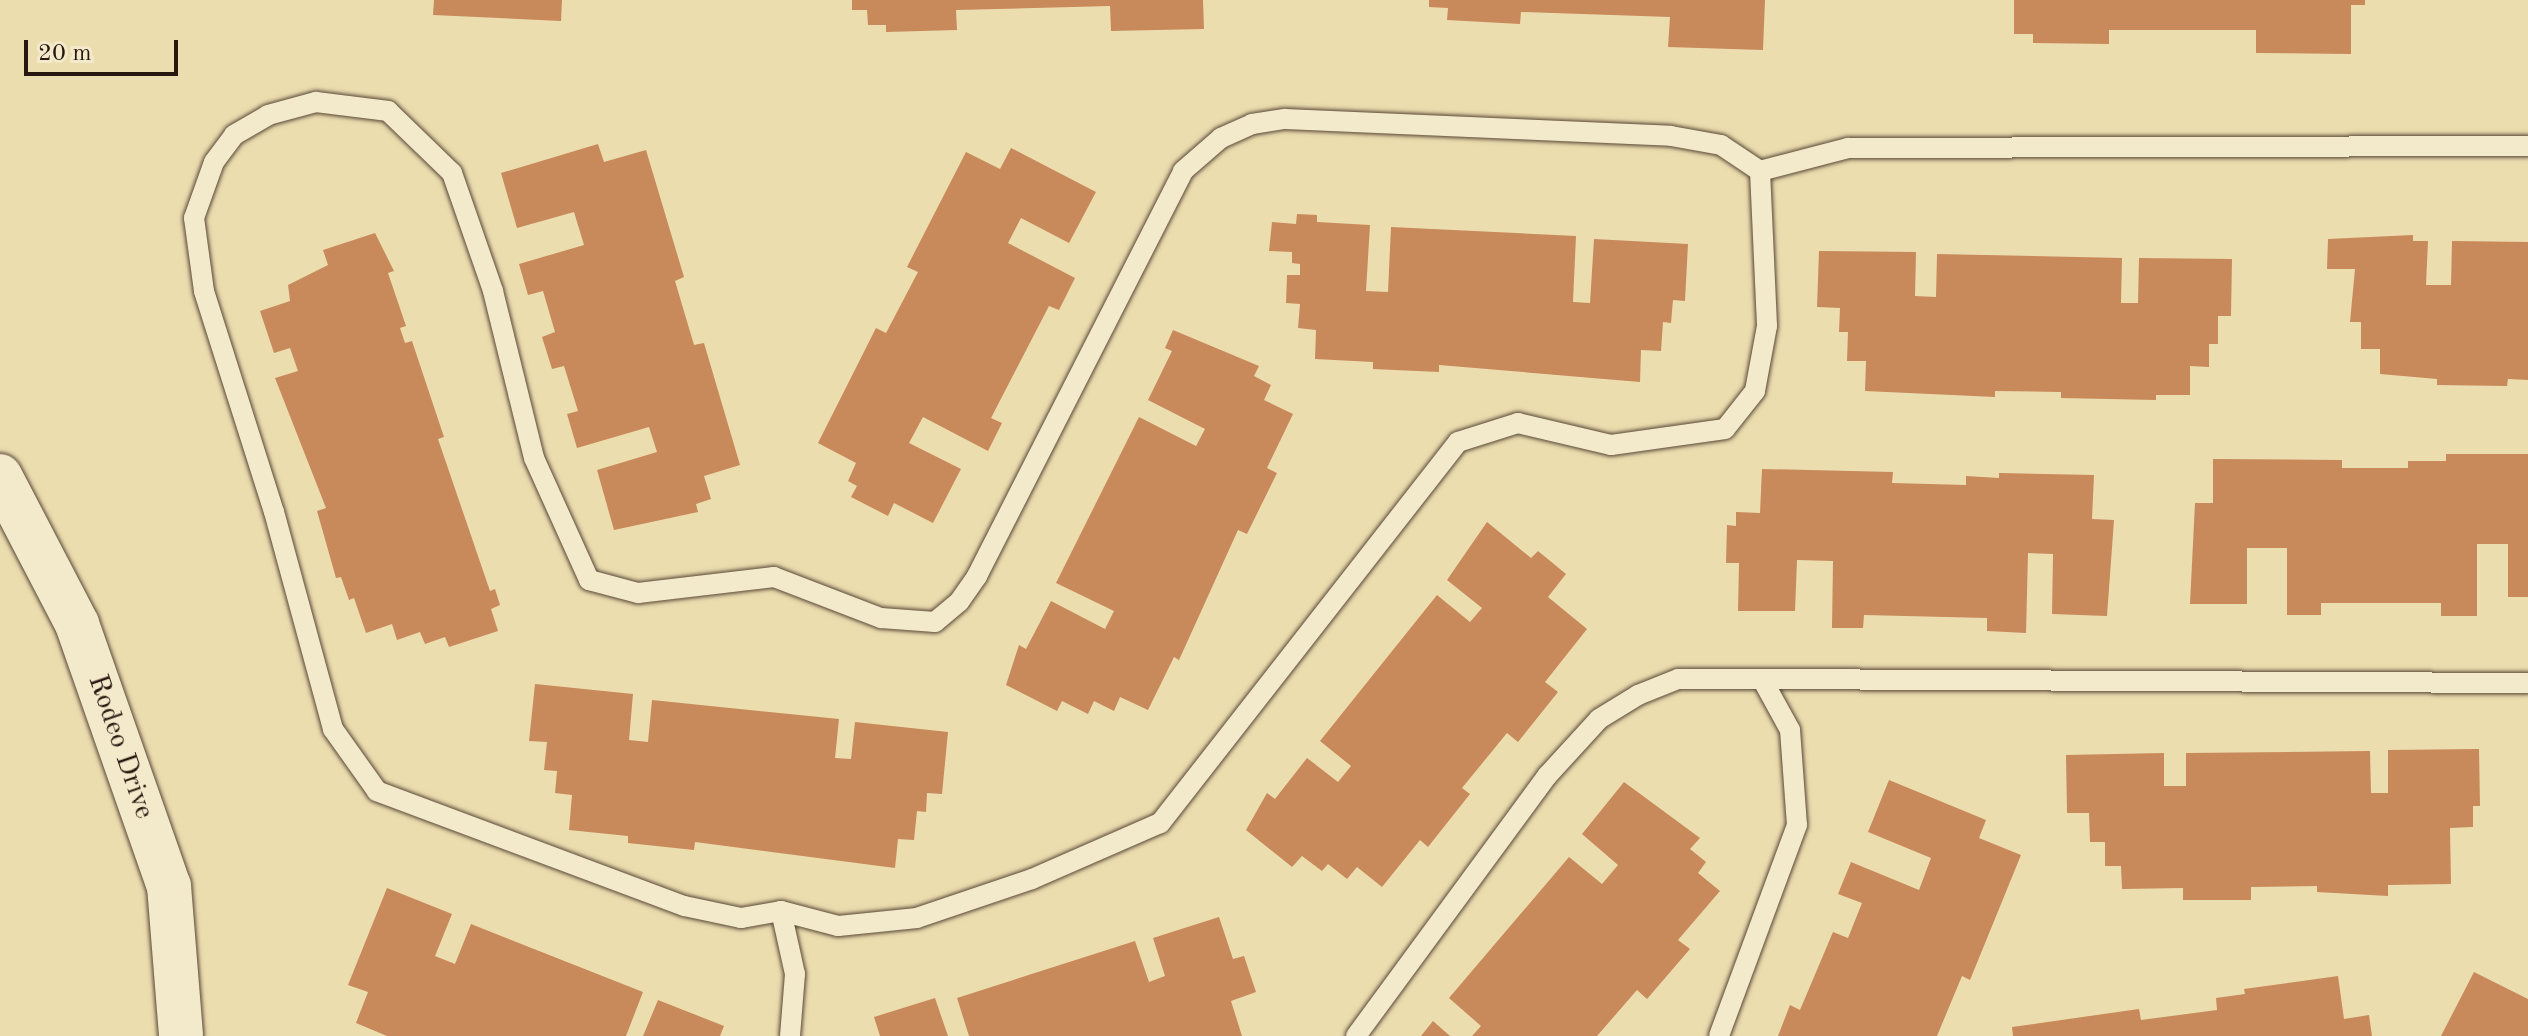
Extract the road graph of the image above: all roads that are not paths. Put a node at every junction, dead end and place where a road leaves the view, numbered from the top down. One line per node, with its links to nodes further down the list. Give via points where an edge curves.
1 (2528, 146): 2 (lane, via 1848,148)
2 (1760, 171): 6 (lane, via 1767,326 1755,391 1725,429 1611,445 1518,423 1458,442 1160,823 1032,879 917,918 838,926); 6 (lane, via 1721,145 1671,136 1285,119 1252,124 1221,138 1183,171 977,576 959,602 935,622 881,618 774,577 638,593 589,580 534,458 493,291 452,173 388,111 316,102 268,115 234,135 214,162 194,218 204,291 274,512 333,729 377,791 684,906 741,918)
3 (0, 476): 7 (street, Rodeo Drive, via 77,624 169,886)
4 (1762, 679): 5 (lane); 9 (lane, via 1678,679 1599,719 1547,776); 10 (lane, via 1790,730 1797,825)
5 (2528, 683)
6 (781, 911): 8 (lane, via 795,974)
7 (181, 1036)
8 (790, 1036)
9 (1356, 1036)
10 (1719, 1036)

